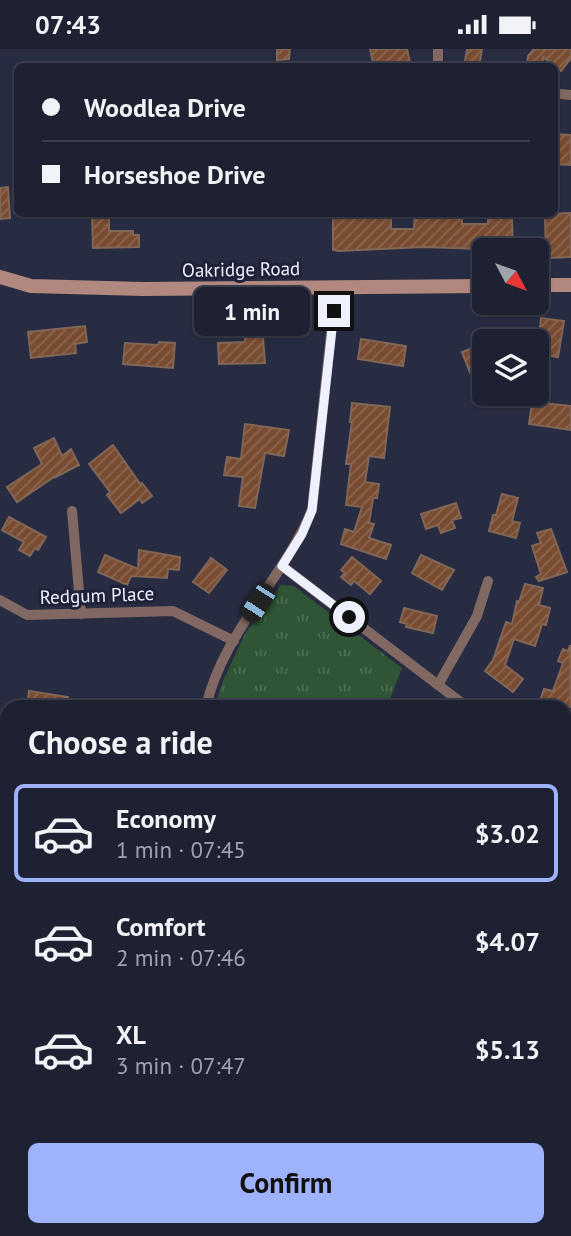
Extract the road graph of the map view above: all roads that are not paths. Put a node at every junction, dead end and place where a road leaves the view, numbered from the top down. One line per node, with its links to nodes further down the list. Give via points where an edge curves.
1 (0, 277): 5 (street, Oakridge Road, via 43,287)
2 (550, 285): 3 (street)
3 (571, 285)
4 (472, 286): 5 (street, Oakridge Road)
5 (336, 287): 7 (street, via 312,510)
6 (72, 511): 10 (street)
7 (282, 566): 11 (street); 12 (street)
8 (488, 581): 12 (street, via 477,616)
9 (0, 600): 10 (street, Redgum Place, via 27,615)
10 (81, 614): 11 (street, Redgum Place, via 173,611)
11 (233, 641): 13 (street)
12 (438, 685): 14 (street)
13 (209, 700)
14 (458, 700)

